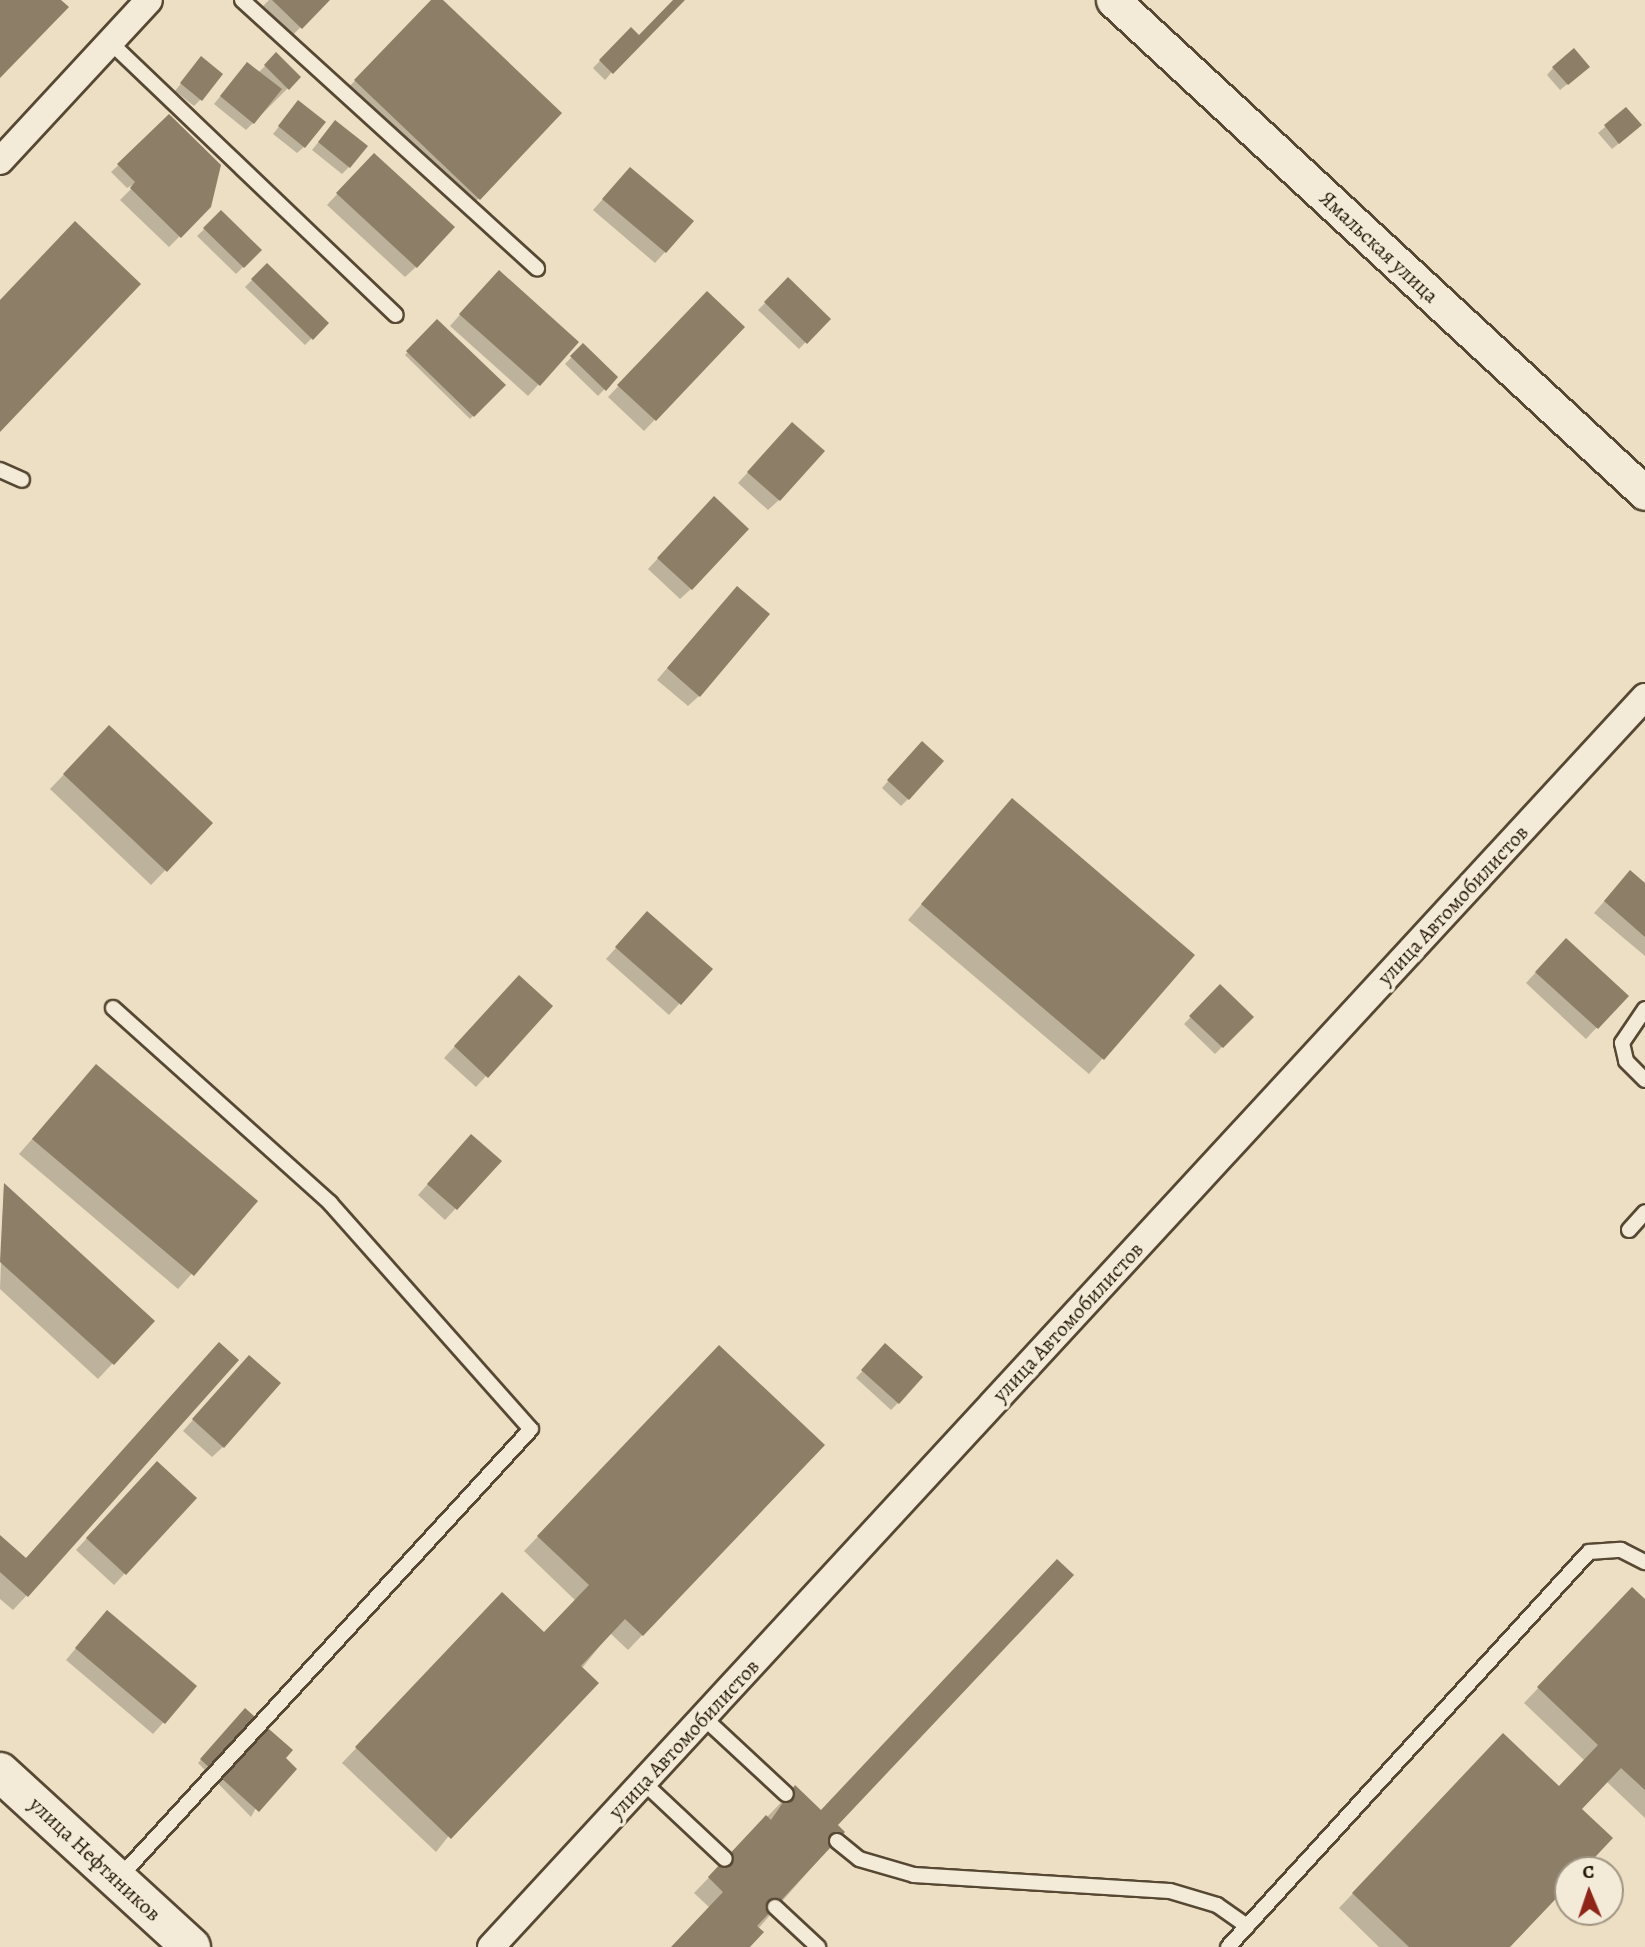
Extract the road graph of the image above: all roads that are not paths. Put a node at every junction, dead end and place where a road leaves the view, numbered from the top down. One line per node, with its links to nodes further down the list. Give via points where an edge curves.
1 (149, 0): 4 (street)
2 (242, 0): 6 (lane)
3 (1113, 0): 10 (street, Ямальская улица)
4 (110, 42): 5 (street); 7 (lane)
5 (0, 161)
6 (537, 268)
7 (396, 315)
8 (0, 470): 9 (lane)
9 (22, 481)
10 (1645, 494)
11 (1645, 697): 18 (street, улица Автомобилистов)
12 (113, 1008): 24 (lane, via 330,1203 531,1429)
13 (1645, 1009): 14 (lane, via 1622,1043 1626,1061)
14 (1645, 1080)
15 (1645, 1212): 16 (lane)
16 (1629, 1230)
17 (1645, 1562): 26 (lane, via 1621,1550 1589,1552)
18 (703, 1717): 20 (street, улица Автомобилистов); 21 (lane)
19 (0, 1772): 24 (main road, улица Нефтяников)
20 (643, 1782): 23 (lane); 28 (street, улица Автомобилистов)
21 (786, 1794)
22 (837, 1841): 26 (lane, via 859,1859 914,1875 1170,1891 1217,1905)
23 (725, 1859)
24 (117, 1880): 27 (main road, улица Нефтяников)
25 (775, 1907): 29 (lane)
26 (1247, 1926): 30 (lane)
27 (191, 1947)
28 (491, 1947)
29 (818, 1947)
30 (1228, 1947)

